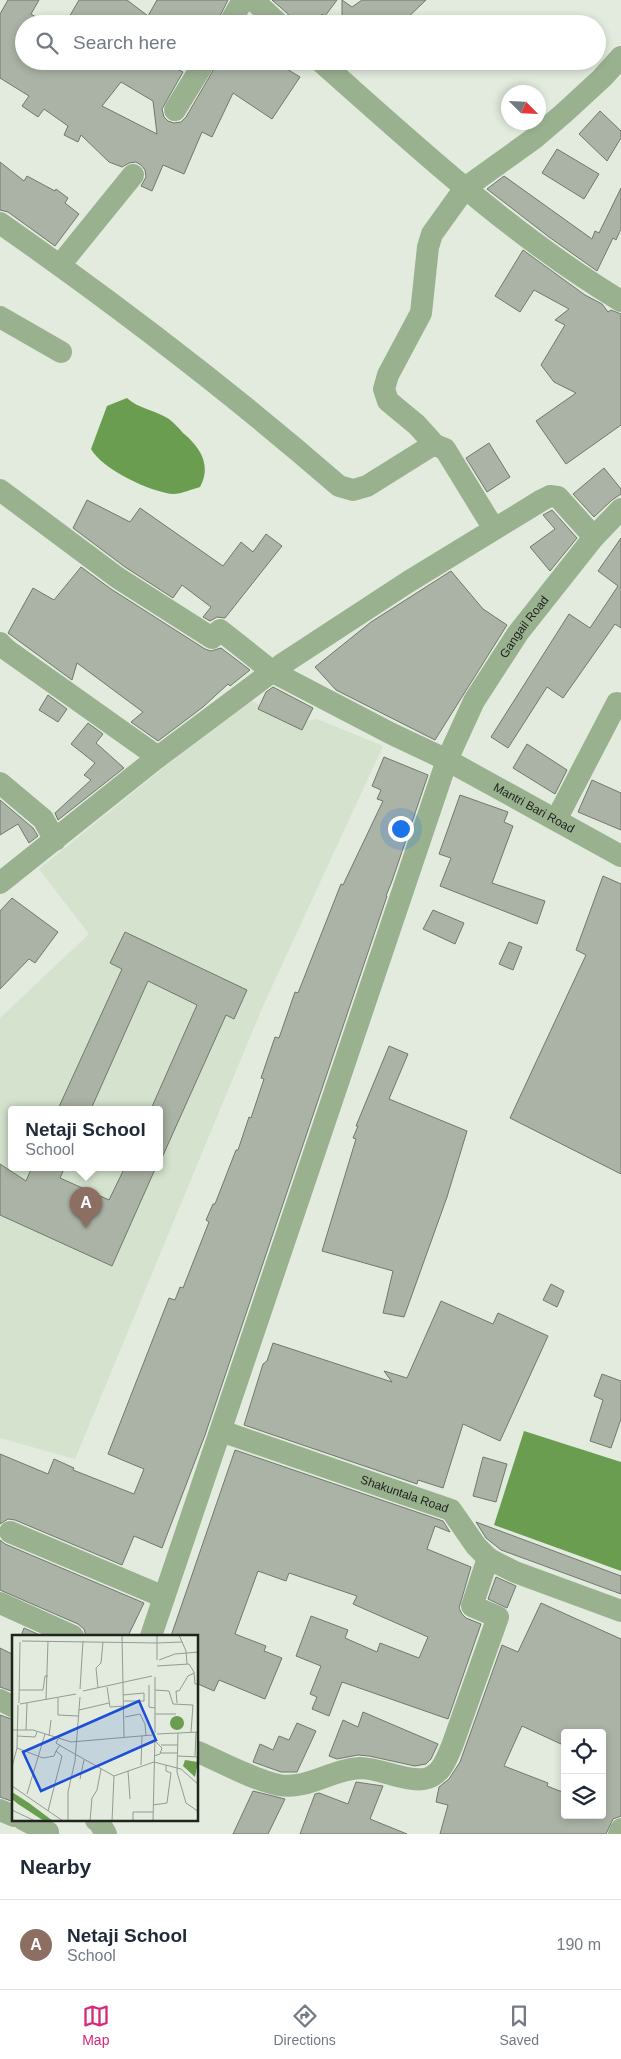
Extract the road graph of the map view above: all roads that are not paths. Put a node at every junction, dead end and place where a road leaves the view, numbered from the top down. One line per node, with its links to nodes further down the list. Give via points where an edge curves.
1 (243, 0): 3 (street)
2 (253, 0): 4 (street)
3 (234, 15)
4 (269, 15)
5 (621, 57): 10 (street, via 564,114)
6 (199, 70): 8 (street)
7 (330, 70): 10 (street)
8 (175, 110)
9 (133, 175): 12 (street)
10 (465, 188): 13 (street, via 560,262); 16 (street, via 432,234 421,313 388,375 384,389 388,401)
11 (0, 223): 12 (street)
12 (60, 265): 16 (street, via 216,382 339,486 353,490 367,486)
13 (621, 301)
14 (0, 317): 15 (street)
15 (61, 352)
16 (435, 445): 19 (street, via 445,450)
17 (0, 490): 22 (street, Mantri Bari Road, via 118,578 212,638 220,630)
18 (621, 509): 20 (street, Gangail Road)
19 (494, 529): 20 (street, via 542,500 555,496); 22 (street)
20 (594, 537): 25 (street, Gangail Road, via 518,633 474,701)
21 (0, 643): 24 (street)
22 (273, 672): 24 (street); 25 (street, Mantri Bari Road)
23 (617, 703): 27 (street)
24 (158, 757): 28 (street)
25 (448, 760): 27 (street, Mantri Bari Road); 31 (street, Gangail Road)
26 (0, 782): 28 (street, via 43,819)
27 (556, 820): 29 (street, Mantri Bari Road)
28 (55, 840): 30 (street)
29 (621, 856)
30 (0, 883)
31 (221, 1430): 33 (street, Shakuntala Road, via 451,1510); 34 (street, Gangail Road)
32 (10, 1532): 34 (street)
33 (488, 1558): 36 (street, Shakuntala Road, via 515,1572); 41 (street, via 472,1606 498,1617 446,1762 436,1774 423,1779 358,1768 306,1783 278,1785)
34 (164, 1597): 38 (street, Gangail Road)
35 (0, 1603): 37 (street)
36 (621, 1611)
37 (71, 1635)
38 (151, 1635)
39 (0, 1700): 40 (street)
40 (12, 1705)
41 (199, 1752)
42 (0, 1810): 43 (street)
43 (12, 1815)
44 (30, 1822): 46 (street)
45 (97, 1822): 48 (street)
46 (51, 1829)
47 (621, 1830): 49 (street)
48 (106, 1834)
49 (619, 1834)

